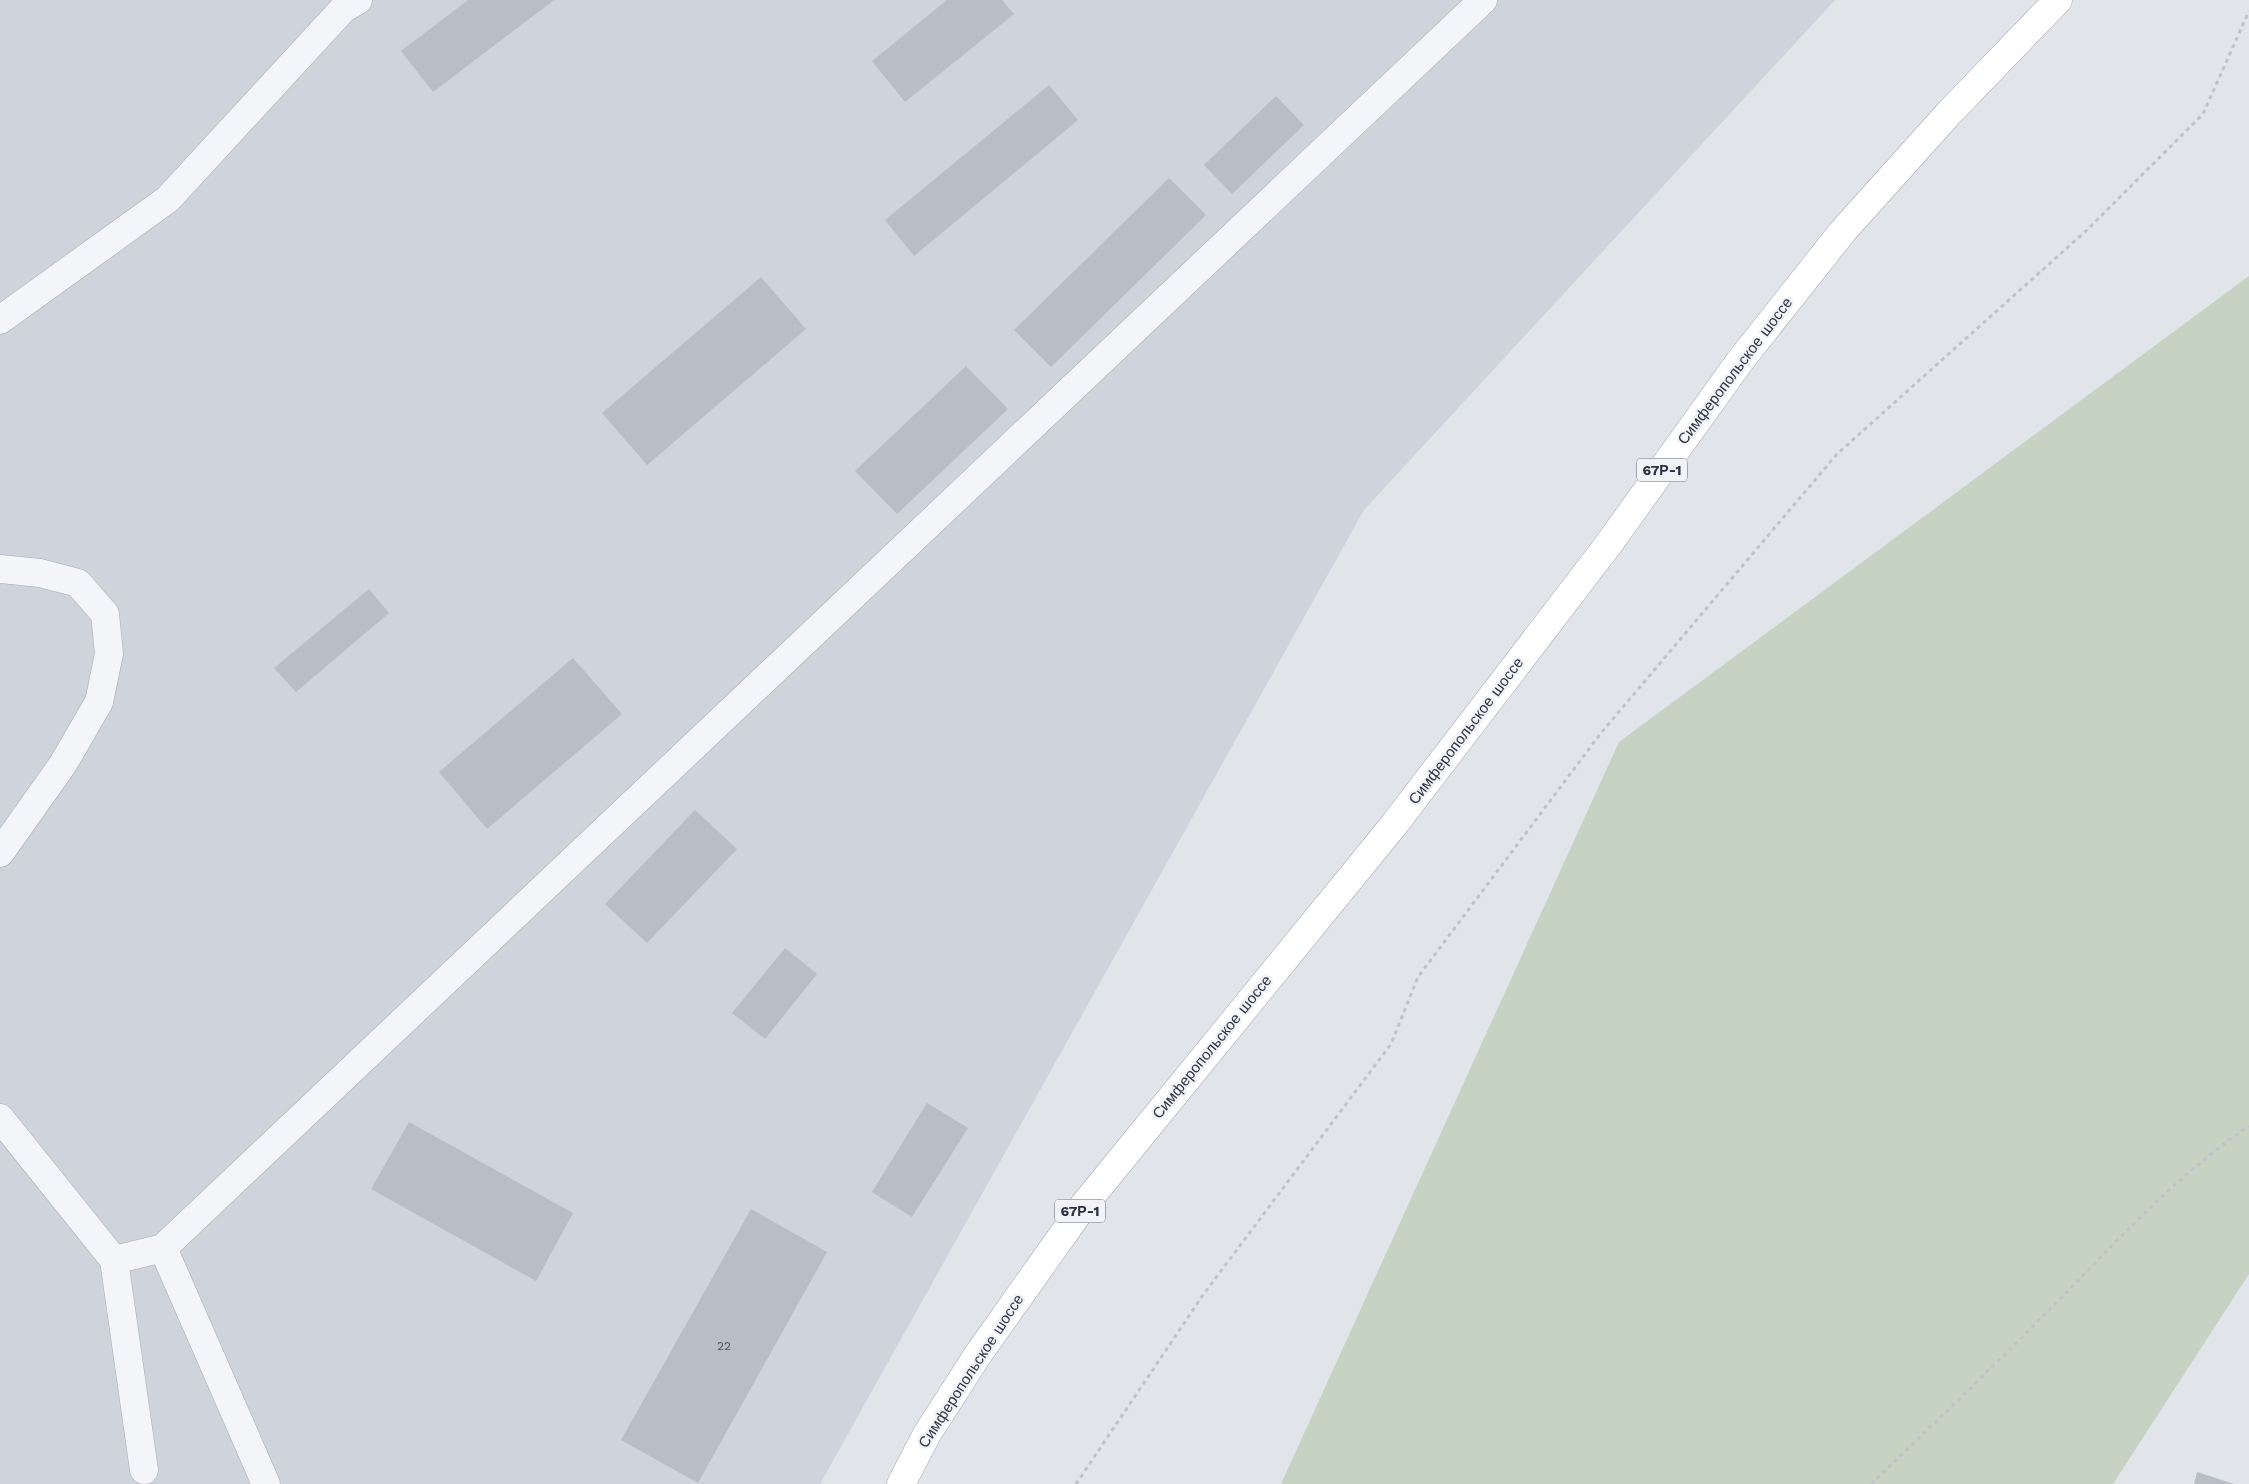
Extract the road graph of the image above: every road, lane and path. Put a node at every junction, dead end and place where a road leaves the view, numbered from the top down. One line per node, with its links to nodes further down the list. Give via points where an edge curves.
1 (358, 0): 5 (lane, via 343,9 168,199)
2 (1483, 0): 10 (lane)
3 (2058, 0): 14 (main road, Симферопольское шоссе / 67Р-1, via 1843,230 1740,361 1608,545 1394,826 1084,1205 979,1353 927,1434)
4 (2249, 11): 15 (path, via 2203,114 2087,230 1837,454 1601,732 1418,977 1391,1044 1203,1295)
5 (0, 320)
6 (0, 569): 7 (lane, via 40,573 78,583 105,614 109,654 100,702 63,764)
7 (0, 853)
8 (0, 1118): 11 (lane)
9 (2249, 1126): 16 (path, via 2214,1150 2162,1195 1982,1378)
10 (163, 1248): 11 (lane); 13 (lane)
11 (114, 1260): 12 (lane)
12 (144, 1479)
13 (266, 1484)
14 (901, 1484)
15 (1076, 1484)
16 (1871, 1484)

